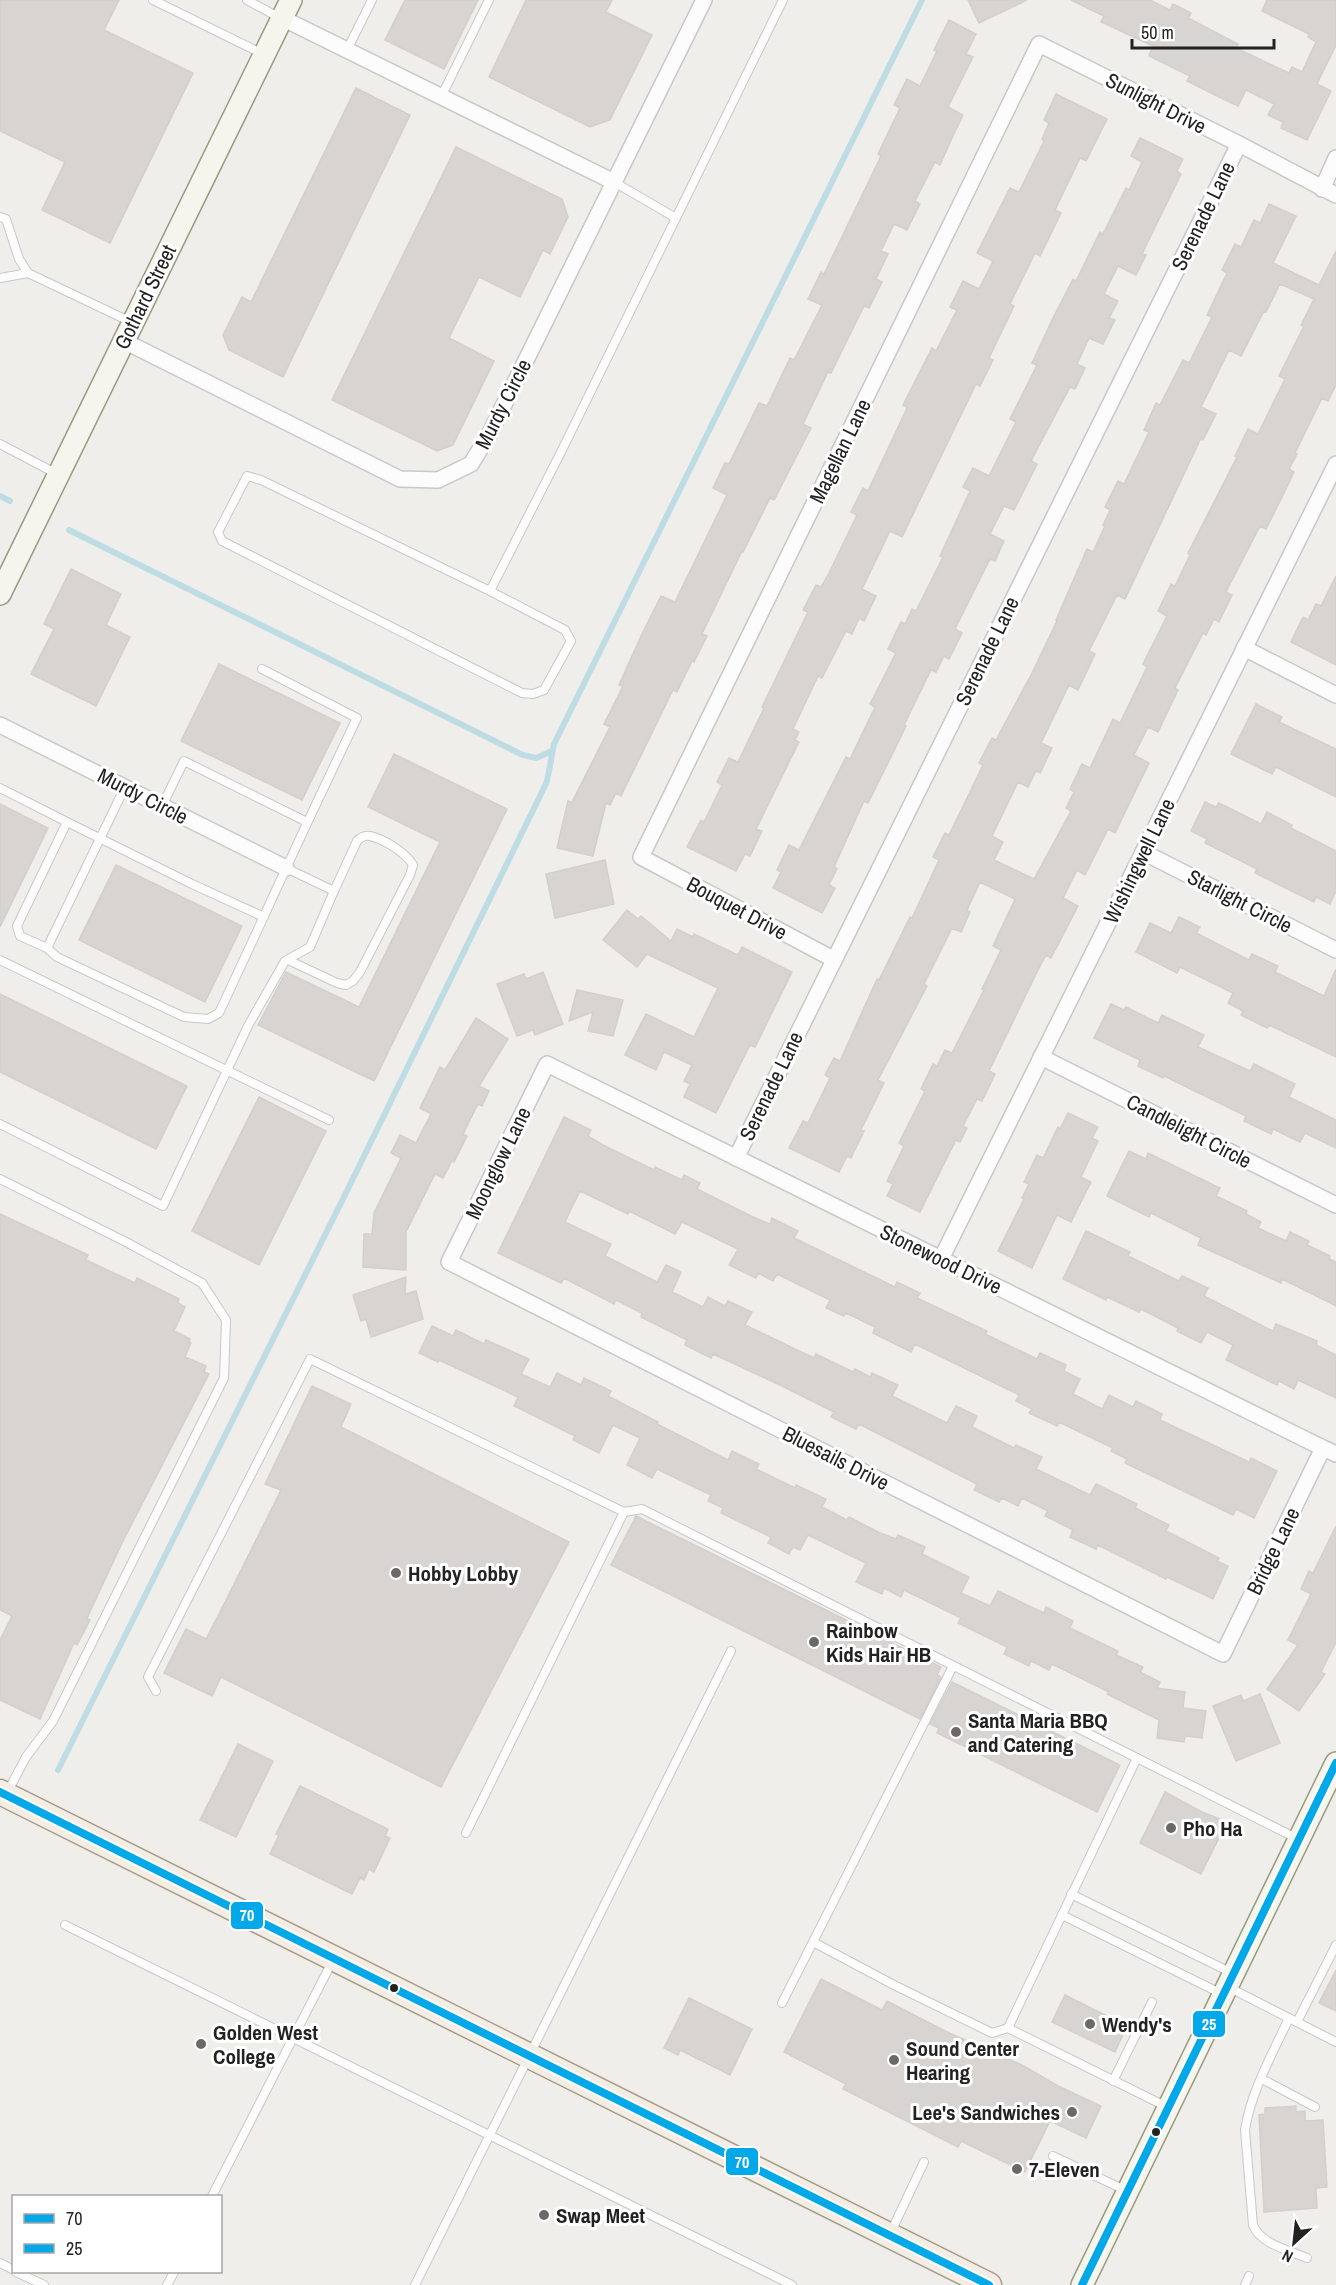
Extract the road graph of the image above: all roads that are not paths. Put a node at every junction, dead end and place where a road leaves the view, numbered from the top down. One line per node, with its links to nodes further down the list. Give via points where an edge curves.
1 (153, 0): 10 (lane)
2 (247, 0): 7 (lane)
3 (372, 0): 9 (lane)
4 (489, 0): 11 (lane)
5 (704, 0): 14 (street, Murdy Circle)
6 (783, 0): 18 (lane)
7 (286, 9): 9 (street); 10 (street, Gothard Street)
8 (1039, 44): 12 (street, Sunlight Drive); 38 (street, Magellan Lane)
9 (347, 50): 11 (street)
10 (264, 54): 21 (street, Gothard Street)
11 (441, 97): 14 (street)
12 (1239, 144): 15 (street, Sunlight Drive); 44 (street, Serenade Lane)
13 (1336, 158): 15 (street)
14 (614, 182): 18 (lane); 21 (street, Murdy Circle, via 490,433 471,464 438,480 400,479)
15 (1322, 189): 16 (street, Sunlight Drive)
16 (1336, 195)
17 (0, 217): 19 (lane, via 6,219 19,259)
18 (676, 218): 25 (lane)
19 (28, 273): 20 (lane); 21 (lane)
20 (0, 278)
21 (128, 332): 24 (street, Gothard Street)
22 (0, 444): 24 (lane)
23 (1336, 464): 27 (street, Wishingwell Lane)
24 (58, 475): 26 (street, Gothard Street)
25 (490, 591): 25 (lane, via 565,630 569,636 571,641 544,690 522,693 222,541 218,531 247,476)
26 (0, 594)
27 (1245, 648): 29 (street); 37 (street, Wishingwell Lane)
28 (262, 669): 35 (lane, via 357,718)
29 (1336, 695)
30 (0, 724): 31 (street, Murdy Circle)
31 (125, 787): 33 (street, Murdy Circle); 36 (lane)
32 (0, 788): 34 (lane)
33 (162, 806): 35 (lane, via 184,761); 39 (street, Murdy Circle)
34 (67, 822): 36 (lane); 42 (lane, via 17,926 20,936)
35 (308, 822): 39 (lane)
36 (100, 839): 41 (lane); 42 (lane)
37 (1143, 852): 43 (street, Starlight Circle); 47 (street, Wishingwell Lane)
38 (641, 857): 44 (street, Bouquet Drive)
39 (286, 868): 40 (lane); 41 (lane)
40 (334, 891): 46 (lane, via 310,947); 46 (lane, via 362,837 369,836 399,849 413,865 353,981 346,985 337,983)
41 (264, 916): 42 (lane, via 219,1013 208,1019 184,1017 57,957)
42 (47, 948)
43 (1336, 950)
44 (834, 959): 52 (street, Serenade Lane)
45 (0, 960): 49 (lane)
46 (288, 960): 49 (lane, via 248,1026)
47 (1041, 1057): 54 (street, Candlelight Circle); 55 (street, Wishingwell Lane)
48 (547, 1064): 52 (street, Stonewood Drive); 56 (street, Moonglow Lane)
49 (228, 1070): 50 (lane); 51 (lane, via 163,1206)
50 (329, 1120)
51 (0, 1124)
52 (736, 1158): 55 (street, Stonewood Drive)
53 (0, 1179): 65 (lane, via 202,1283 226,1320 224,1378 53,1721)
54 (1336, 1205)
55 (941, 1259): 57 (street, Stonewood Drive)
56 (449, 1262): 60 (street, Bluesails Drive)
57 (1329, 1451): 60 (street, Bridge Lane)
58 (624, 1512): 61 (lane, via 642,1509); 62 (lane, via 310,1359 148,1677); 66 (lane)
59 (731, 1651): 81 (lane)
60 (1223, 1654)
61 (953, 1666): 63 (lane); 71 (lane)
62 (156, 1691)
63 (1137, 1758): 67 (lane); 68 (lane)
64 (1336, 1763): 67 (street)
65 (3, 1794): 73 (main road)
66 (466, 1833)
67 (1299, 1839): 74 (street)
68 (1071, 1894): 69 (lane); 74 (lane)
69 (1062, 1915): 74 (lane); 78 (lane)
70 (64, 1925): 79 (lane)
71 (813, 1942): 76 (lane); 78 (lane, via 992,2033)
72 (1336, 1945): 77 (lane)
73 (334, 1958): 79 (lane); 81 (main road)
74 (1228, 1985): 77 (lane); 85 (street)
75 (1152, 2002): 83 (lane)
76 (782, 2003)
77 (1294, 2020): 80 (lane); 82 (lane)
78 (1008, 2028): 83 (lane)
79 (293, 2038): 86 (lane); 90 (lane)
80 (1336, 2042)
81 (529, 2056): 86 (lane); 91 (main road)
82 (1262, 2079): 84 (lane); 92 (lane, via 1245,2130 1254,2225 1262,2238)
83 (1113, 2081): 85 (lane)
84 (1315, 2107)
85 (1168, 2108): 89 (street)
86 (490, 2135): 96 (lane); 97 (lane)
87 (1053, 2156): 89 (lane)
88 (924, 2162): 91 (lane)
89 (1128, 2192): 99 (street)
90 (213, 2195)
91 (890, 2236): 98 (main road)
92 (1307, 2258)
93 (19, 2273): 95 (lane)
94 (1249, 2276): 100 (lane)
95 (44, 2285)
96 (415, 2285)
97 (792, 2285)
98 (989, 2285)
99 (1082, 2285)
100 (1245, 2285)

